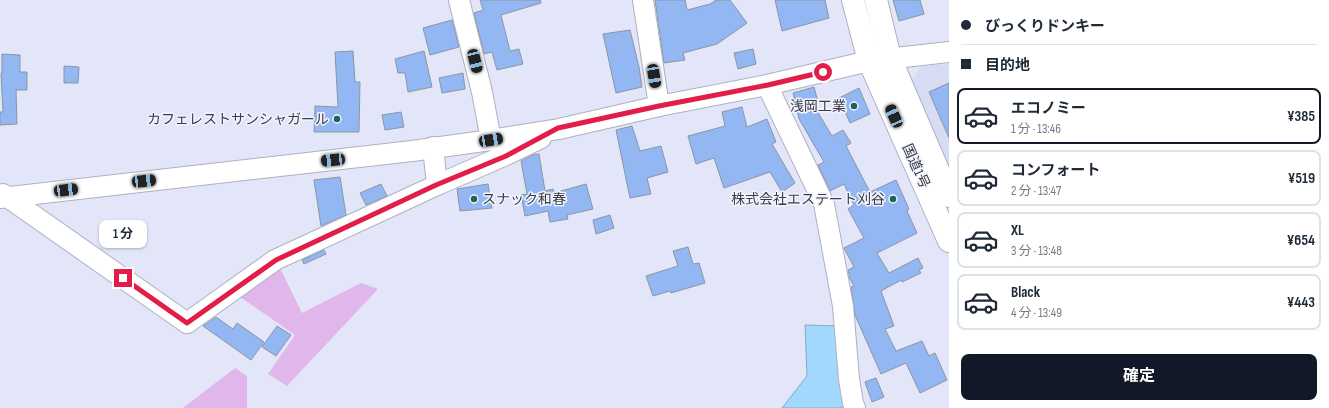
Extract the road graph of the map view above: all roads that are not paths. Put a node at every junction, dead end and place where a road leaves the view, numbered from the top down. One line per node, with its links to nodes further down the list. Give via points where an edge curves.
1 (459, 0): 11 (street)
2 (643, 0): 9 (street)
3 (853, 0): 7 (highway, 国道1号)
4 (876, 0): 6 (highway, 国道1号)
5 (949, 52): 6 (street)
6 (890, 58): 7 (street); 15 (highway, 国道1号)
7 (869, 61): 8 (street); 16 (highway, 国道1号)
8 (768, 85): 9 (street); 17 (street, via 824,204 843,306 849,379)
9 (659, 106): 10 (street)
10 (558, 128): 11 (street); 13 (street, via 506,156)
11 (491, 140): 12 (street)
12 (433, 147): 13 (street); 14 (street)
13 (436, 185): 14 (street, via 276,260 187,323)
14 (2, 196)
15 (949, 196)
16 (949, 241)
17 (855, 408)

